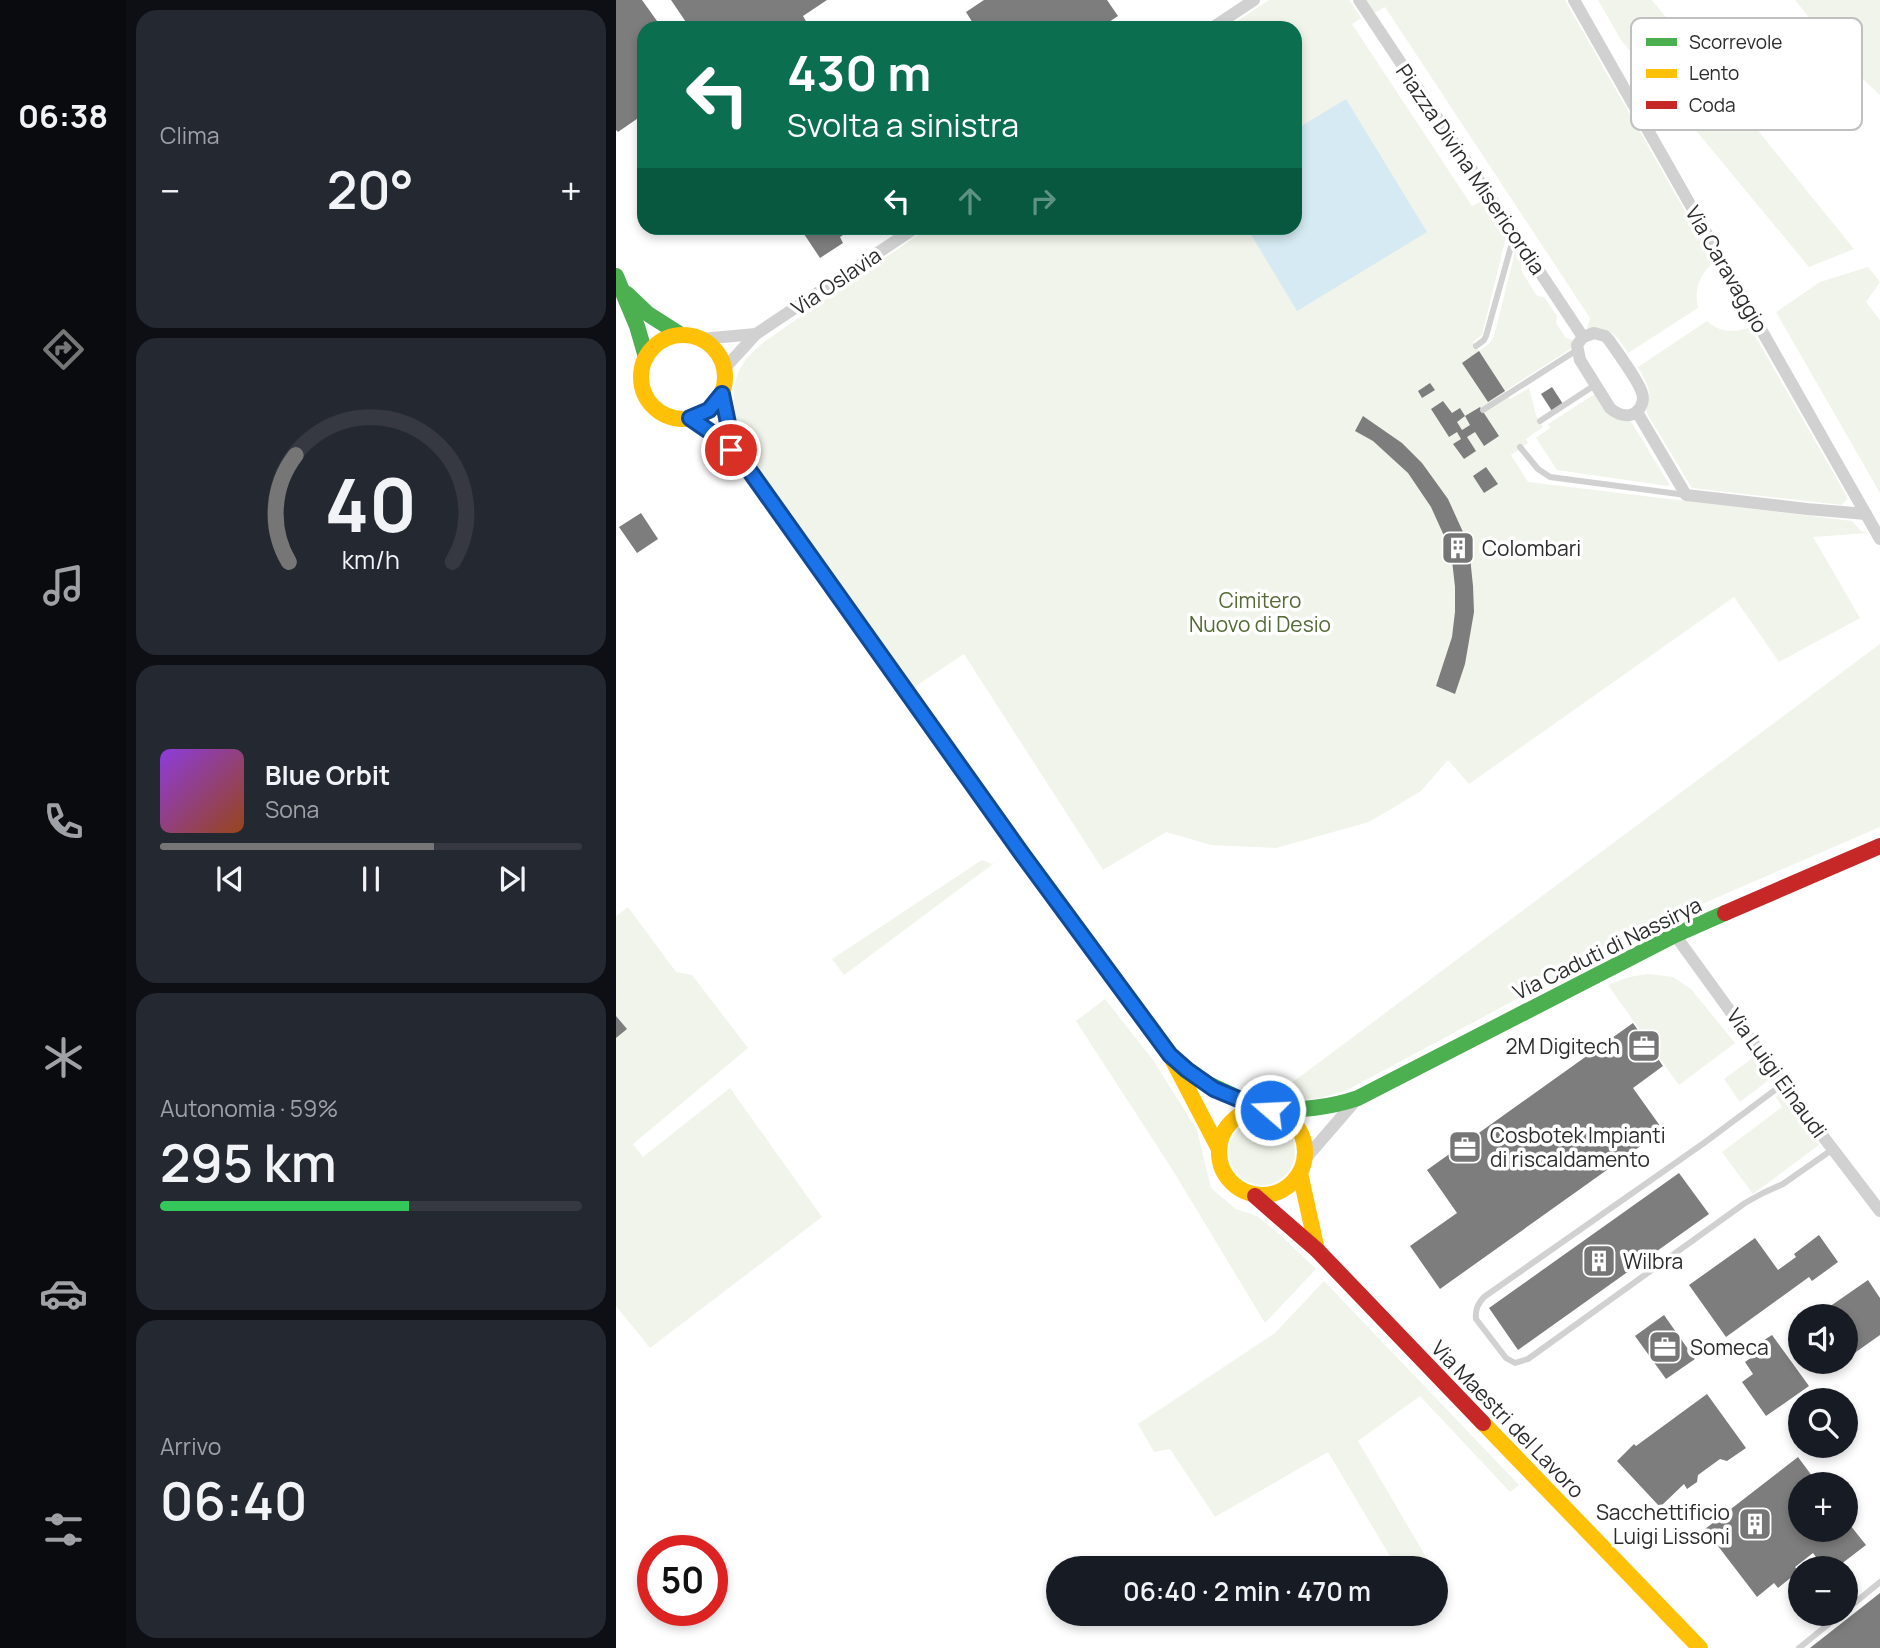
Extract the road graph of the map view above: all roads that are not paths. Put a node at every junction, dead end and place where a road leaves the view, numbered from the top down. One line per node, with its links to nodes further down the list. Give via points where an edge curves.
1 (1254, 0): 4 (street)
2 (1359, 0): 7 (street, Piazza Divina Misericordia)
3 (1574, 0): 5 (street, Via Caravaggio)
4 (1223, 21)
5 (1631, 100)
6 (1648, 130): 27 (street, Via Caravaggio)
7 (1514, 234): 12 (street, Piazza Divina Misericordia); 14 (lane, via 1486,336)
8 (904, 235): 10 (street, Via Oslavia)
9 (620, 283): 11 (main road, via 649,314); 16 (main road)
10 (756, 334): 13 (street, Via Oslavia); 17 (street, Via Oslavia)
11 (681, 335): 13 (main road); 16 (main road, via 655,345)
12 (1583, 337): 15 (street); 21 (street, via 1600,334 1609,340 1641,389 1643,400)
13 (701, 339): 17 (main road, via 712,346)
14 (1476, 346)
15 (1577, 350): 18 (street); 20 (lane)
16 (646, 357): 22 (main road, via 641,383 645,396 664,415)
17 (724, 369): 19 (main road)
18 (1595, 385): 21 (street, via 1614,412); 23 (lane)
19 (722, 394): 22 (main road, via 709,410); 25 (main road, via 729,428)
20 (1483, 410)
21 (1637, 412): 26 (street)
22 (690, 418): 25 (main road)
23 (1540, 421)
24 (1520, 447): 26 (lane, via 1550,477)
25 (744, 463): 31 (main road)
26 (1686, 495): 27 (street)
27 (1866, 514): 28 (street, Via Caravaggio)
28 (1880, 539)
29 (1880, 846): 30 (main road, Via Caduti di Nassirya)
30 (1675, 935): 32 (street, Via Luigi Einaudi); 33 (main road, Via Caduti di Nassirya)
31 (1170, 1055): 34 (main road, via 1214,1089); 35 (main road)
32 (1783, 1084): 36 (street, Via Luigi Einaudi); 36 (lane, via 1484,1297 1475,1311 1476,1319 1506,1358 1515,1363 1528,1359 1745,1203 1783,1184)
33 (1358, 1098): 34 (main road, Via Caduti di Nassirya, via 1315,1110); 37 (street, Via Caduti di Nassirya)
34 (1266, 1109): 35 (main road, via 1246,1112 1232,1121); 37 (main road, via 1283,1114 1301,1133)
35 (1219, 1149): 38 (main road, via 1224,1174 1243,1192)
36 (1833, 1149): 39 (street, Via Luigi Einaudi)
37 (1303, 1166): 38 (main road, via 1281,1192); 40 (main road)
38 (1255, 1196): 40 (main road, Via Maestri del Lavoro)
39 (1880, 1211)
40 (1317, 1250): 44 (main road, Via Maestri del Lavoro)
41 (1880, 1582): 42 (lane)
42 (1858, 1600)
43 (1826, 1626): 45 (lane)
44 (1700, 1648)
45 (1799, 1648)

